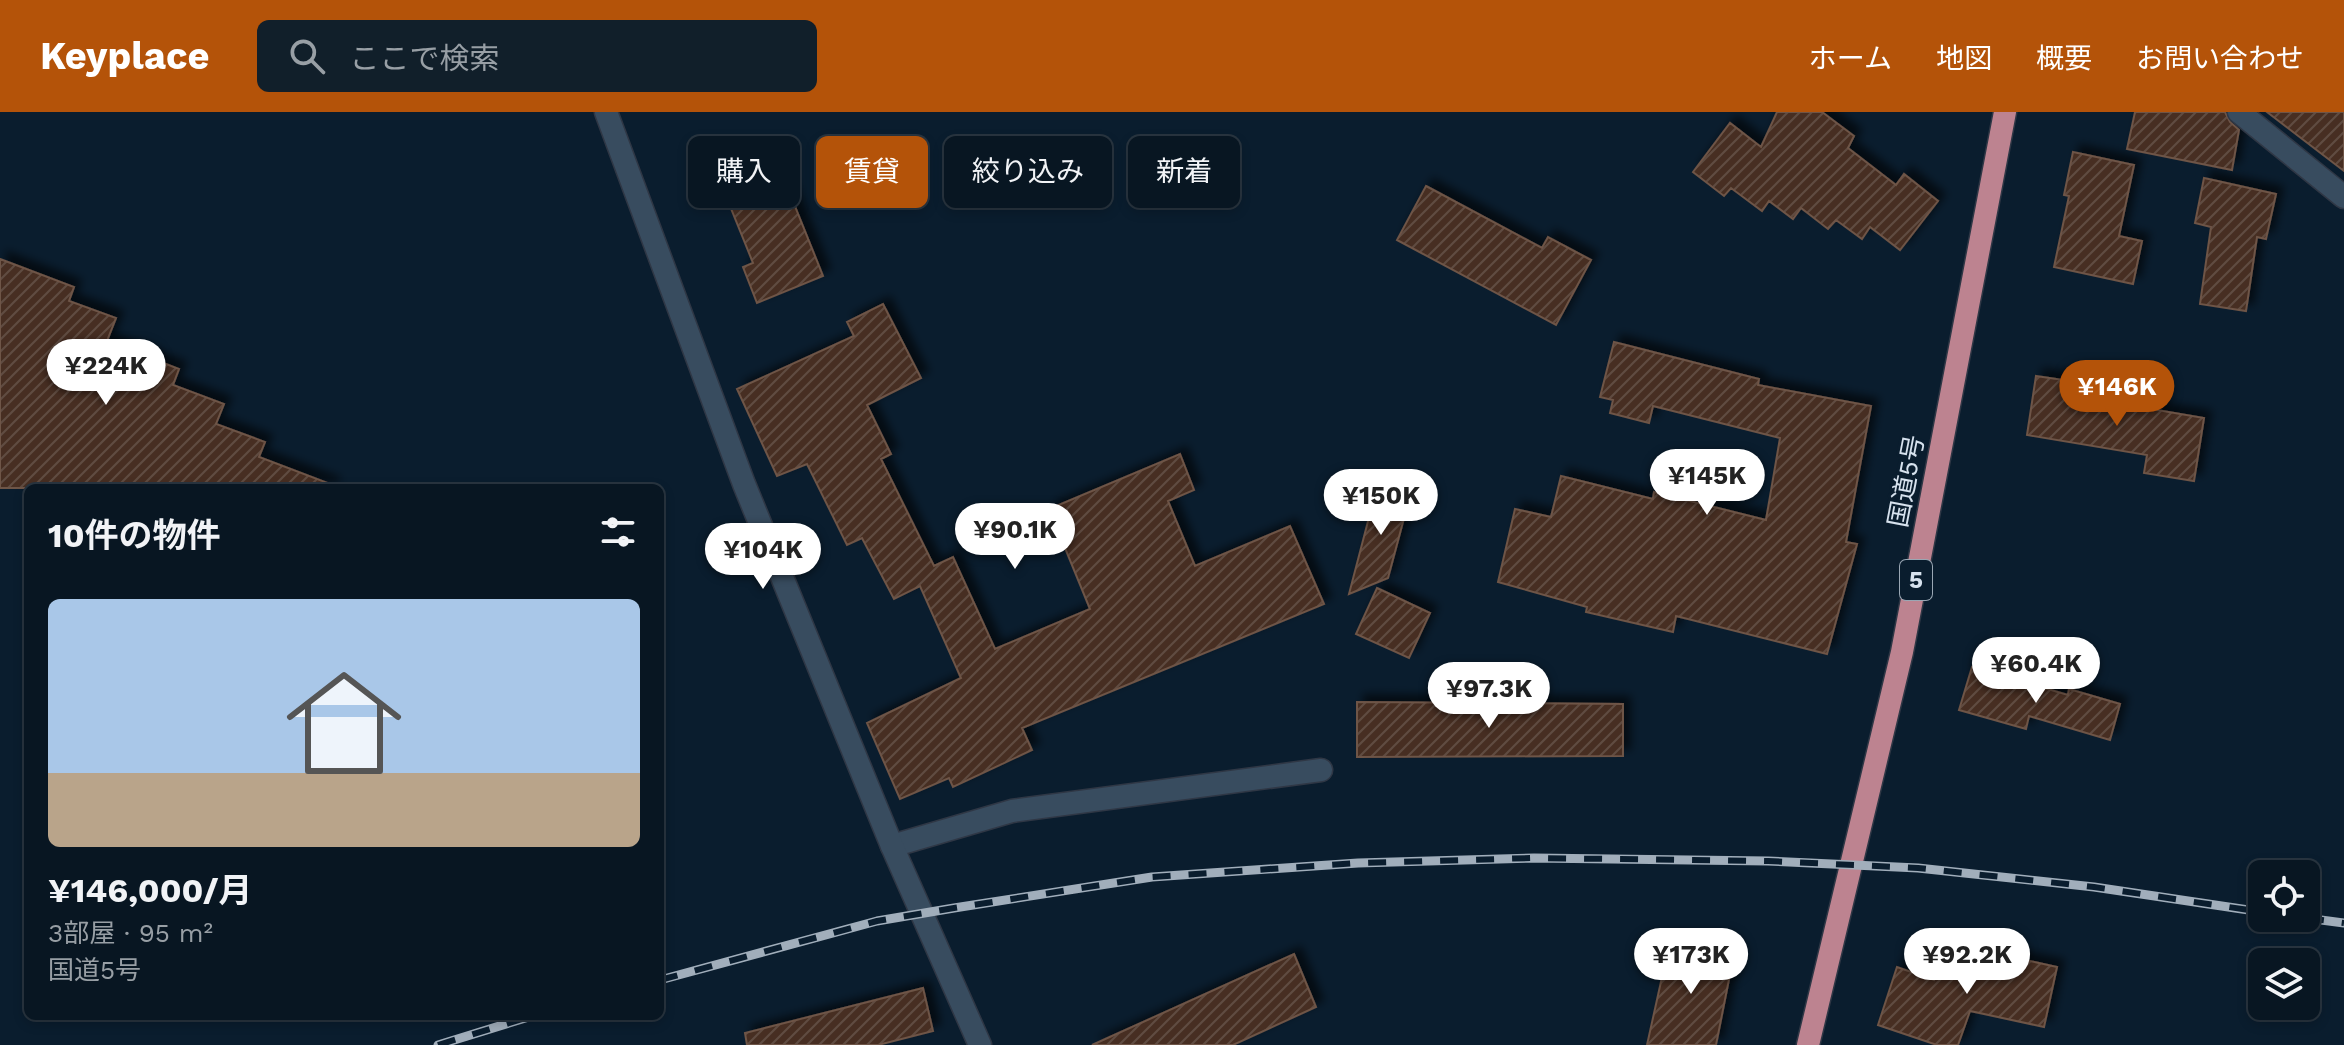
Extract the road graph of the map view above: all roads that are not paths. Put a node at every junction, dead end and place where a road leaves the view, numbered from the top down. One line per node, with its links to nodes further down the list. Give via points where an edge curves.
1 (606, 112): 6 (street, via 744,484)
2 (2005, 112): 8 (highway, 国道5号 / 5, via 1902,652)
3 (2239, 112): 4 (street)
4 (2344, 197)
5 (1321, 770): 6 (street, via 1012,811)
6 (892, 846): 7 (street)
7 (980, 1045)
8 (1808, 1045)

